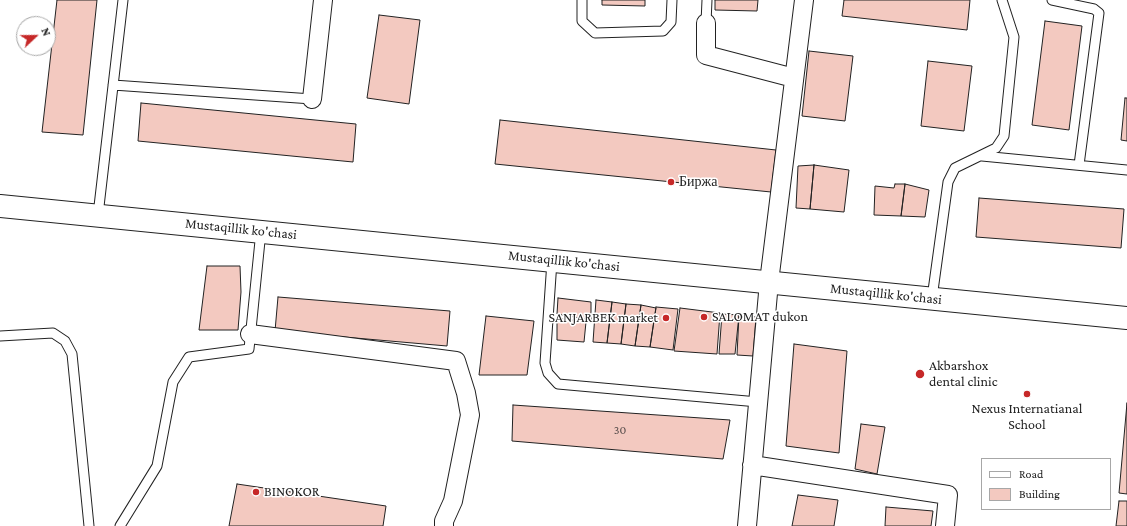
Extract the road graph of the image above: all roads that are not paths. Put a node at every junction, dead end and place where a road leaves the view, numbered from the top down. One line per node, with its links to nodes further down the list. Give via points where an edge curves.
1 (123, 0): 11 (lane)
2 (323, 0): 12 (street)
3 (582, 0): 4 (lane, via 582,21 595,32 663,31 671,22)
4 (672, 0)
5 (707, 0): 9 (lane)
6 (804, 0): 10 (street)
7 (1002, 0): 13 (lane, via 1014,37 1004,136 996,148)
8 (1052, 0): 14 (lane, via 1094,9 1098,13)
9 (706, 23): 10 (street, via 706,55)
10 (794, 78): 20 (street)
11 (113, 85): 12 (lane); 17 (lane)
12 (312, 99)
13 (982, 156): 14 (lane); 21 (lane, via 955,168 948,182)
14 (1079, 165): 15 (lane)
15 (1127, 170)
16 (0, 206): 17 (main road, Mustaqillik ko'chasi)
17 (98, 215): 18 (main road, Mustaqillik ko'chasi)
18 (261, 231): 19 (main road, Mustaqillik ko'chasi); 23 (lane)
19 (552, 260): 20 (main road, Mustaqillik ko'chasi); 25 (lane, via 545,363 548,373 558,384)
20 (769, 282): 21 (main road, Mustaqillik ko'chasi); 25 (street)
21 (932, 298): 22 (main road, Mustaqillik ko'chasi)
22 (1127, 318)
23 (250, 334): 28 (lane, via 248,349 190,357 173,382 157,466); 29 (street, via 456,361 470,415 453,501)
24 (0, 336): 27 (lane, via 53,333 65,341 72,354)
25 (758, 402): 26 (street)
26 (752, 466): 30 (street); 31 (street, via 948,495)
27 (89, 526)
28 (120, 526)
29 (444, 526)
30 (747, 526)
31 (945, 526)

